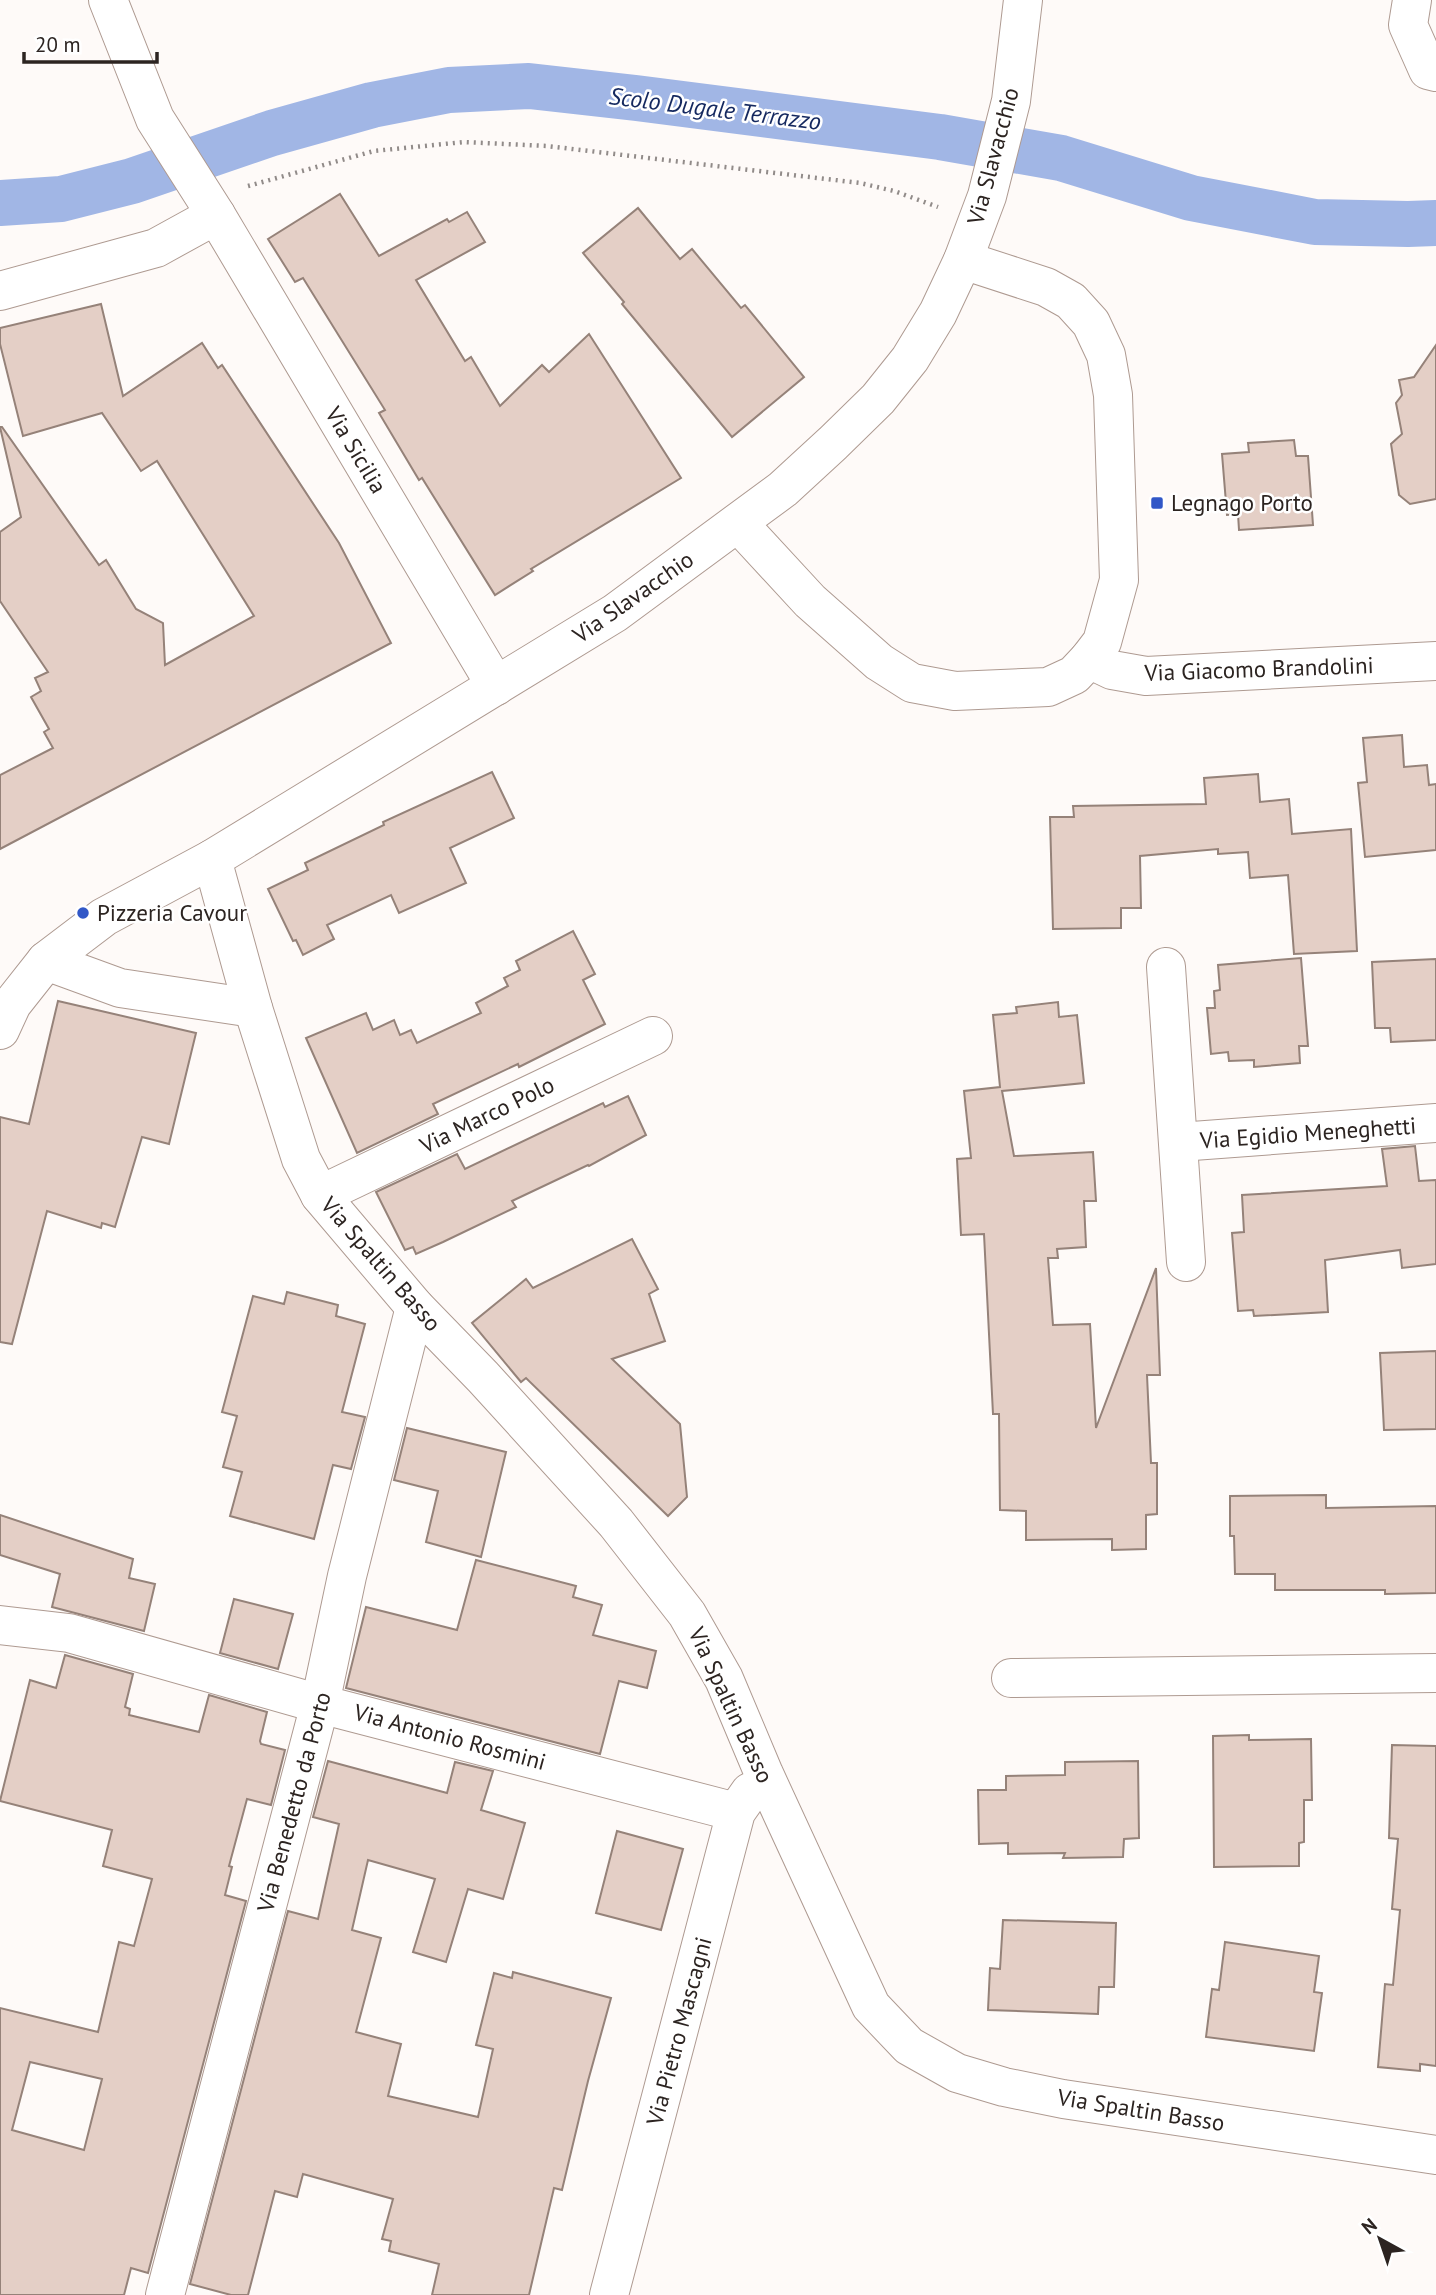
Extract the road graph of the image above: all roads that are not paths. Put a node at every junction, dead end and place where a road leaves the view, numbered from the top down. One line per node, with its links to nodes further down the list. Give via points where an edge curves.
1 (108, 0): 5 (street, Via Sicilia, via 155,118)
2 (1023, 0): 6 (street, Via Slavacchio, via 1011,102 988,196)
3 (1412, 0): 4 (street, via 1408,25 1428,70)
4 (1436, 72)
5 (208, 202): 7 (street, via 156,248); 11 (street, Via Sicilia)
6 (963, 260): 8 (street, Via Slavacchio, via 939,313 878,400 783,489); 9 (street, via 1046,287 1071,301 1091,323 1106,355 1113,395 1119,580 1102,642)
7 (0, 291)
8 (738, 523): 9 (street, via 810,601 878,662 912,683 954,691 1048,687 1073,675); 11 (street, Via Slavacchio, via 615,613)
9 (1089, 659): 10 (street, Via Giacomo Brandolini, via 1112,670 1146,676)
10 (1436, 661)
11 (496, 687): 12 (street, Via Slavacchio)
12 (212, 859): 13 (street, Via Slavacchio, via 104,917); 15 (street, Via Spaltin Basso)
13 (46, 961): 15 (street, via 120,988); 16 (street, Via Slavacchio)
14 (1166, 967): 19 (street, Via Egidio Meneghetti)
15 (253, 1008): 20 (street, Via Spaltin Basso, via 301,1160)
16 (4, 1013)
17 (653, 1036): 20 (street, Via Marco Polo)
18 (1436, 1123): 19 (street, Via Egidio Meneghetti)
19 (1179, 1142): 21 (street, Via Egidio Meneghetti)
20 (320, 1195): 22 (street, Via Spaltin Basso)
21 (1185, 1262)
22 (415, 1307): 26 (street, Via Benedetto da Porto, via 347,1576); 27 (street, Via Spaltin Basso, via 616,1523 687,1614 724,1679)
23 (0, 1625): 26 (street, Via Antonio Rosmini, via 69,1633)
24 (1436, 1673): 25 (street)
25 (1011, 1678)
26 (320, 1704): 28 (street, Via Antonio Rosmini); 30 (street, Via Benedetto da Porto)
27 (764, 1773): 28 (street, Via Pietro Mascagni); 29 (street, Via Spaltin Basso, via 871,2006 921,2053 957,2073 1063,2099)
28 (736, 1812): 31 (street, Via Pietro Mascagni)
29 (1436, 2155)
30 (165, 2295)
31 (609, 2295)

